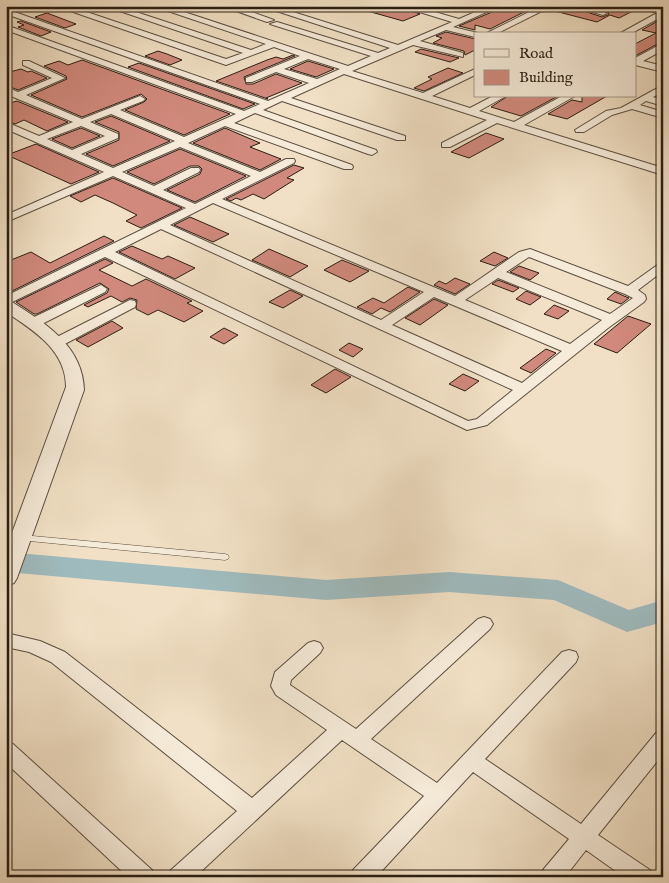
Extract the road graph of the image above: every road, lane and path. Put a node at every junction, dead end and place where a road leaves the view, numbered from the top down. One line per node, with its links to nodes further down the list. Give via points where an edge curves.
1 (60, 6): 19 (street)
2 (109, 6): 15 (street)
3 (157, 6): 22 (street)
4 (226, 6): 18 (street)
5 (265, 6): 30 (street)
6 (404, 6): 20 (street)
7 (463, 6): 14 (street)
8 (496, 6): 14 (street)
9 (548, 6): 24 (street)
10 (575, 6): 16 (street)
11 (638, 6): 17 (street)
12 (142, 8): 15 (street)
13 (6, 11): 54 (street)
14 (484, 12): 20 (street)
15 (129, 13): 19 (street); 31 (street)
16 (603, 13)
17 (663, 13): 25 (street)
18 (256, 16): 22 (street); 34 (street)
19 (104, 21): 31 (street, via 223,62)
20 (461, 22): 23 (street)
21 (6, 27): 59 (street)
22 (223, 27): 28 (street)
23 (446, 28): 26 (street); 27 (street)
24 (493, 32)
25 (627, 32)
26 (474, 36)
27 (413, 42): 30 (street); 33 (street)
28 (275, 44): 31 (street); 32 (street)
29 (663, 46): 35 (street)
30 (399, 48): 34 (street)
31 (252, 53)
32 (308, 55): 38 (street); 39 (street)
33 (460, 55)
34 (379, 56): 39 (street)
35 (636, 61)
36 (636, 62): 40 (street)
37 (26, 64): 46 (street, via 60,78)
38 (276, 69): 42 (street); 43 (street)
39 (346, 70): 43 (street); 47 (street)
40 (663, 70)
41 (474, 72): 47 (street)
42 (249, 80)
43 (317, 82): 48 (street)
44 (663, 88): 51 (street)
45 (6, 90): 46 (street)
46 (18, 95): 62 (street)
47 (424, 96): 58 (street)
48 (282, 98): 54 (street); 67 (street)
49 (497, 98): 58 (street)
50 (566, 98): 65 (street)
51 (646, 98): 53 (street); 55 (street)
52 (140, 99): 56 (street)
53 (663, 103)
54 (268, 104): 57 (street)
55 (632, 106): 60 (street); 66 (street, via 609,112)
56 (111, 110): 62 (street); 69 (street)
57 (255, 110): 59 (street); 71 (street)
58 (472, 111): 61 (street)
59 (244, 114): 63 (street)
60 (663, 115)
61 (496, 119): 65 (street); 70 (street)
62 (82, 121): 68 (street); 72 (street, via 114,136)
63 (225, 123): 69 (street); 74 (street)
64 (6, 125): 68 (street)
65 (516, 125): 77 (street)
66 (580, 130)
67 (400, 138)
68 (39, 139): 72 (street)
69 (182, 142): 76 (street); 78 (street)
70 (446, 145)
71 (372, 152)
72 (72, 154): 76 (street)
73 (290, 161): 78 (street)
74 (348, 167)
75 (195, 170): 79 (street)
76 (113, 172): 79 (street); 82 (street)
77 (663, 172)
78 (261, 176): 80 (street)
79 (154, 190): 81 (street)
80 (213, 199): 81 (street); 89 (street)
81 (195, 208): 83 (street)
82 (6, 219)
83 (161, 225): 84 (street); 96 (street)
84 (105, 252): 90 (street); 99 (street, via 467,426 482,422)
85 (663, 265): 88 (street)
86 (496, 273): 88 (street, via 530,253); 91 (street); 94 (street)
87 (101, 289): 95 (street)
88 (629, 291): 94 (street, via 640,298)
89 (433, 292): 91 (street); 96 (street)
90 (6, 301)
91 (456, 302): 98 (street)
92 (130, 304): 97 (street)
93 (6, 305): 95 (street)
94 (612, 319): 98 (street)
95 (33, 323): 97 (street)
96 (382, 325): 99 (street)
97 (56, 343): 100 (street, via 73,367 75,390)
98 (572, 350): 99 (street)
99 (523, 389)
100 (19, 540): 101 (lane); 102 (street)
101 (225, 557)
102 (7, 576)
103 (484, 624): 107 (street)
104 (6, 640): 112 (street, via 42,647 58,656)
105 (314, 648): 107 (street, via 282,677 280,686)
106 (570, 657): 110 (street)
107 (349, 735): 111 (street); 112 (street)
108 (663, 740): 113 (street)
109 (6, 750): 114 (street)
110 (472, 760): 111 (street); 113 (street)
111 (439, 795): 116 (street)
112 (252, 810): 115 (street)
113 (583, 838): 117 (street); 118 (street)
114 (144, 877)
115 (179, 877)
116 (361, 877)
117 (552, 877)
118 (642, 877)

